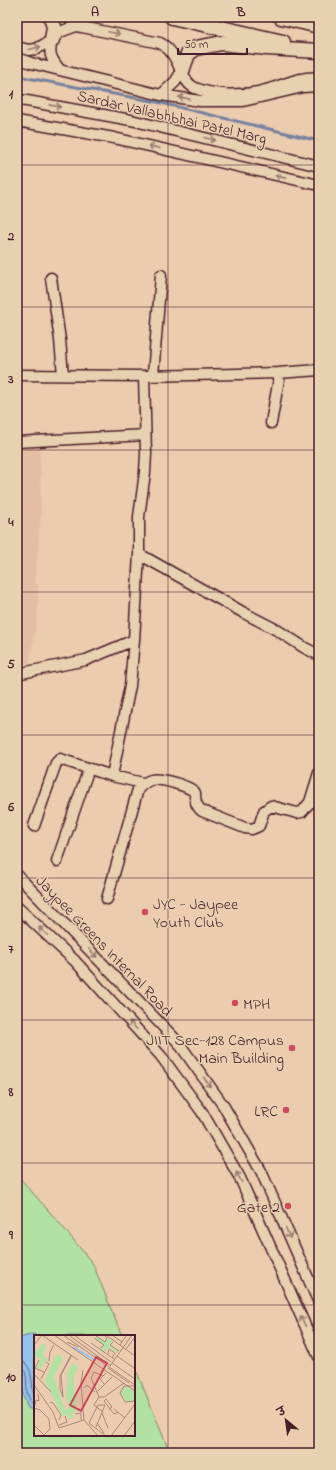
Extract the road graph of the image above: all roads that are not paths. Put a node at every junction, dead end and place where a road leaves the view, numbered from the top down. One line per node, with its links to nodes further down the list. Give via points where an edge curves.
1 (51, 17): 5 (highway, via 54,27)
2 (172, 17): 7 (highway)
3 (281, 17): 4 (highway)
4 (319, 26)
5 (52, 40): 6 (street, one-way to 5, via 36,49); 9 (street, via 49,50); 10 (street, one-way to 10, via 60,32 82,26 160,43 172,52)
6 (17, 47)
7 (319, 50): 10 (highway, via 222,43 196,48 188,54)
8 (17, 58): 9 (street)
9 (60, 70): 13 (street)
10 (182, 71): 11 (street, via 193,87 225,94 245,94 304,78); 13 (street)
11 (319, 78)
12 (319, 86): 13 (street, one-way to 13, via 243,101 200,101)
13 (161, 95)
14 (17, 100): 16 (street, Sardar Vallabhbhai Patel Marg, one-way to 16, via 131,120)
15 (17, 121): 17 (street, one-way to 15, via 114,138)
16 (319, 166)
17 (319, 185)
18 (161, 275): 24 (street)
19 (51, 278): 23 (street)
20 (319, 370): 21 (street)
21 (280, 373): 24 (street); 25 (street)
22 (17, 375): 23 (street)
23 (63, 375): 24 (street)
24 (148, 375): 26 (street)
25 (271, 422)
26 (145, 435): 27 (street); 28 (street)
27 (17, 442)
28 (139, 554): 29 (street); 30 (street)
29 (134, 640): 31 (street, via 86,660); 34 (street, via 130,686)
30 (319, 655)
31 (17, 674)
32 (89, 768): 34 (street); 37 (street, via 62,759 58,761); 38 (street)
33 (319, 774): 36 (street)
34 (112, 776): 35 (street)
35 (143, 783): 36 (street, via 156,780 189,787 196,793 196,804 202,811 252,829 259,826 264,811 271,806 297,813); 40 (street, via 138,788)
36 (315, 802)
37 (34, 826)
38 (57, 861)
39 (18, 880): 42 (street, Jaypee Greens Internal Road, one-way to 42, via 178,1042 224,1105 261,1171)
40 (107, 899)
41 (17, 907): 43 (street, Jaypee Greens Internal Road, one-way to 41, via 240,1178 202,1112 161,1056 75,961)
42 (319, 1303)
43 (319, 1357)

